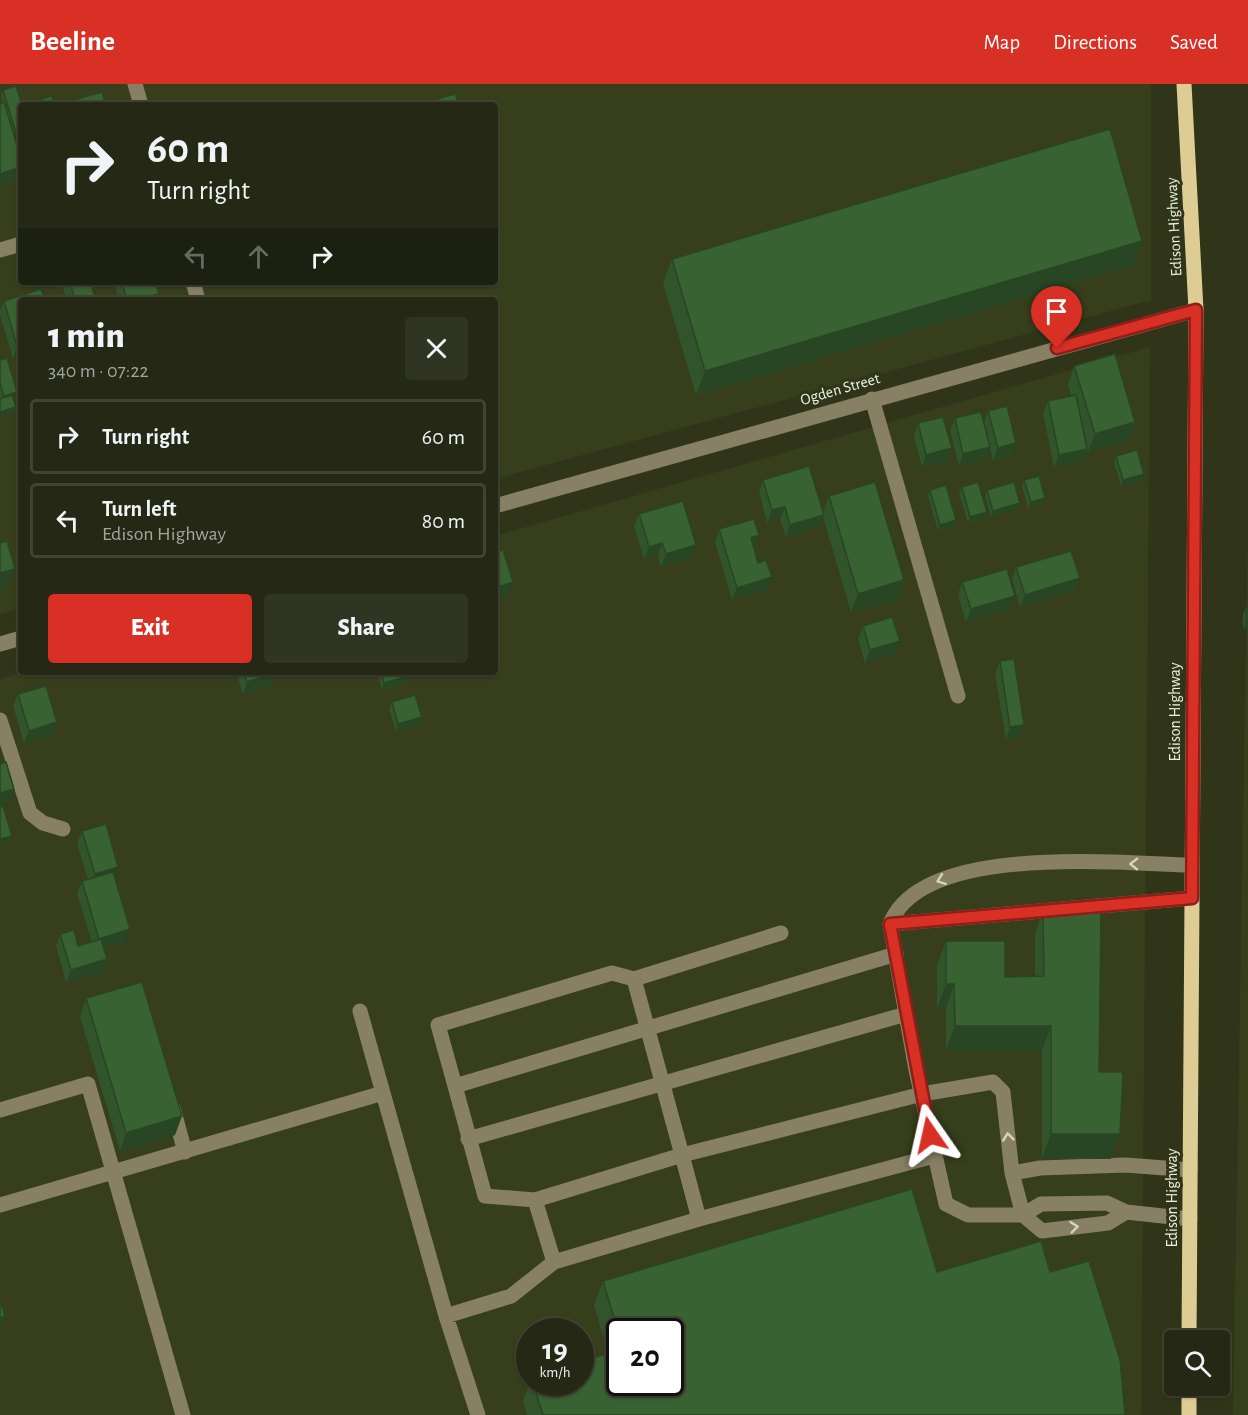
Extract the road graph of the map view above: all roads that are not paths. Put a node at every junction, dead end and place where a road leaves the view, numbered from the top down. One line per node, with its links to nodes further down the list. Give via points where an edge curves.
1 (135, 84): 3 (street)
2 (1184, 84): 6 (main road, Edison Highway)
3 (140, 102)
4 (18, 245): 5 (street)
5 (0, 250)
6 (1196, 310): 7 (street, Ogden Street); 14 (main road, Edison Highway)
7 (872, 399): 8 (street, Ogden Street); 11 (street)
8 (498, 505)
9 (18, 639): 10 (street)
10 (0, 644)
11 (958, 696)
12 (0, 720): 13 (street, via 30,813 43,823)
13 (63, 829)
14 (1192, 865): 15 (main road, Edison Highway); 16 (street, one-way to 16, via 1018,863 955,875 908,897 894,912)
15 (1192, 898): 16 (street); 33 (main road, Edison Highway)
16 (890, 924): 18 (street)
17 (781, 933): 19 (street)
18 (896, 954): 21 (street); 22 (street)
19 (634, 979): 22 (street); 24 (street, via 612,973 438,1025)
20 (360, 1011): 26 (street)
21 (906, 1014): 23 (street); 27 (street)
22 (647, 1030): 23 (street); 24 (street)
23 (662, 1083): 29 (street); 31 (street)
24 (455, 1086): 29 (street)
25 (168, 1089): 30 (street)
26 (383, 1093): 30 (street); 43 (street)
27 (922, 1094): 31 (street); 32 (street); 35 (street, one-way to 27, via 1004,1092 993,1082)
28 (0, 1110): 34 (street, via 88,1084)
29 (468, 1139): 36 (street, via 485,1196)
30 (185, 1152): 34 (street)
31 (682, 1155): 36 (street); 40 (street)
32 (934, 1156): 39 (street, via 946,1204 968,1215); 40 (street)
33 (1190, 1170): 35 (street, via 1126,1165 1040,1168); 41 (main road, Edison Highway)
34 (115, 1172): 37 (street); 46 (street)
35 (1012, 1173): 39 (street)
36 (535, 1200): 42 (street)
37 (0, 1205)
38 (1126, 1212): 39 (street, via 1107,1203 1041,1204); 39 (street, one-way to 38, via 1042,1231 1108,1223); 41 (street)
39 (1023, 1215)
40 (699, 1219): 42 (street)
41 (1190, 1219): 44 (main road, Edison Highway)
42 (554, 1263): 43 (street, via 511,1296)
43 (446, 1316): 47 (street)
44 (1189, 1330)
45 (1189, 1396): 48 (main road)
46 (183, 1415)
47 (478, 1415)
48 (1189, 1415)

